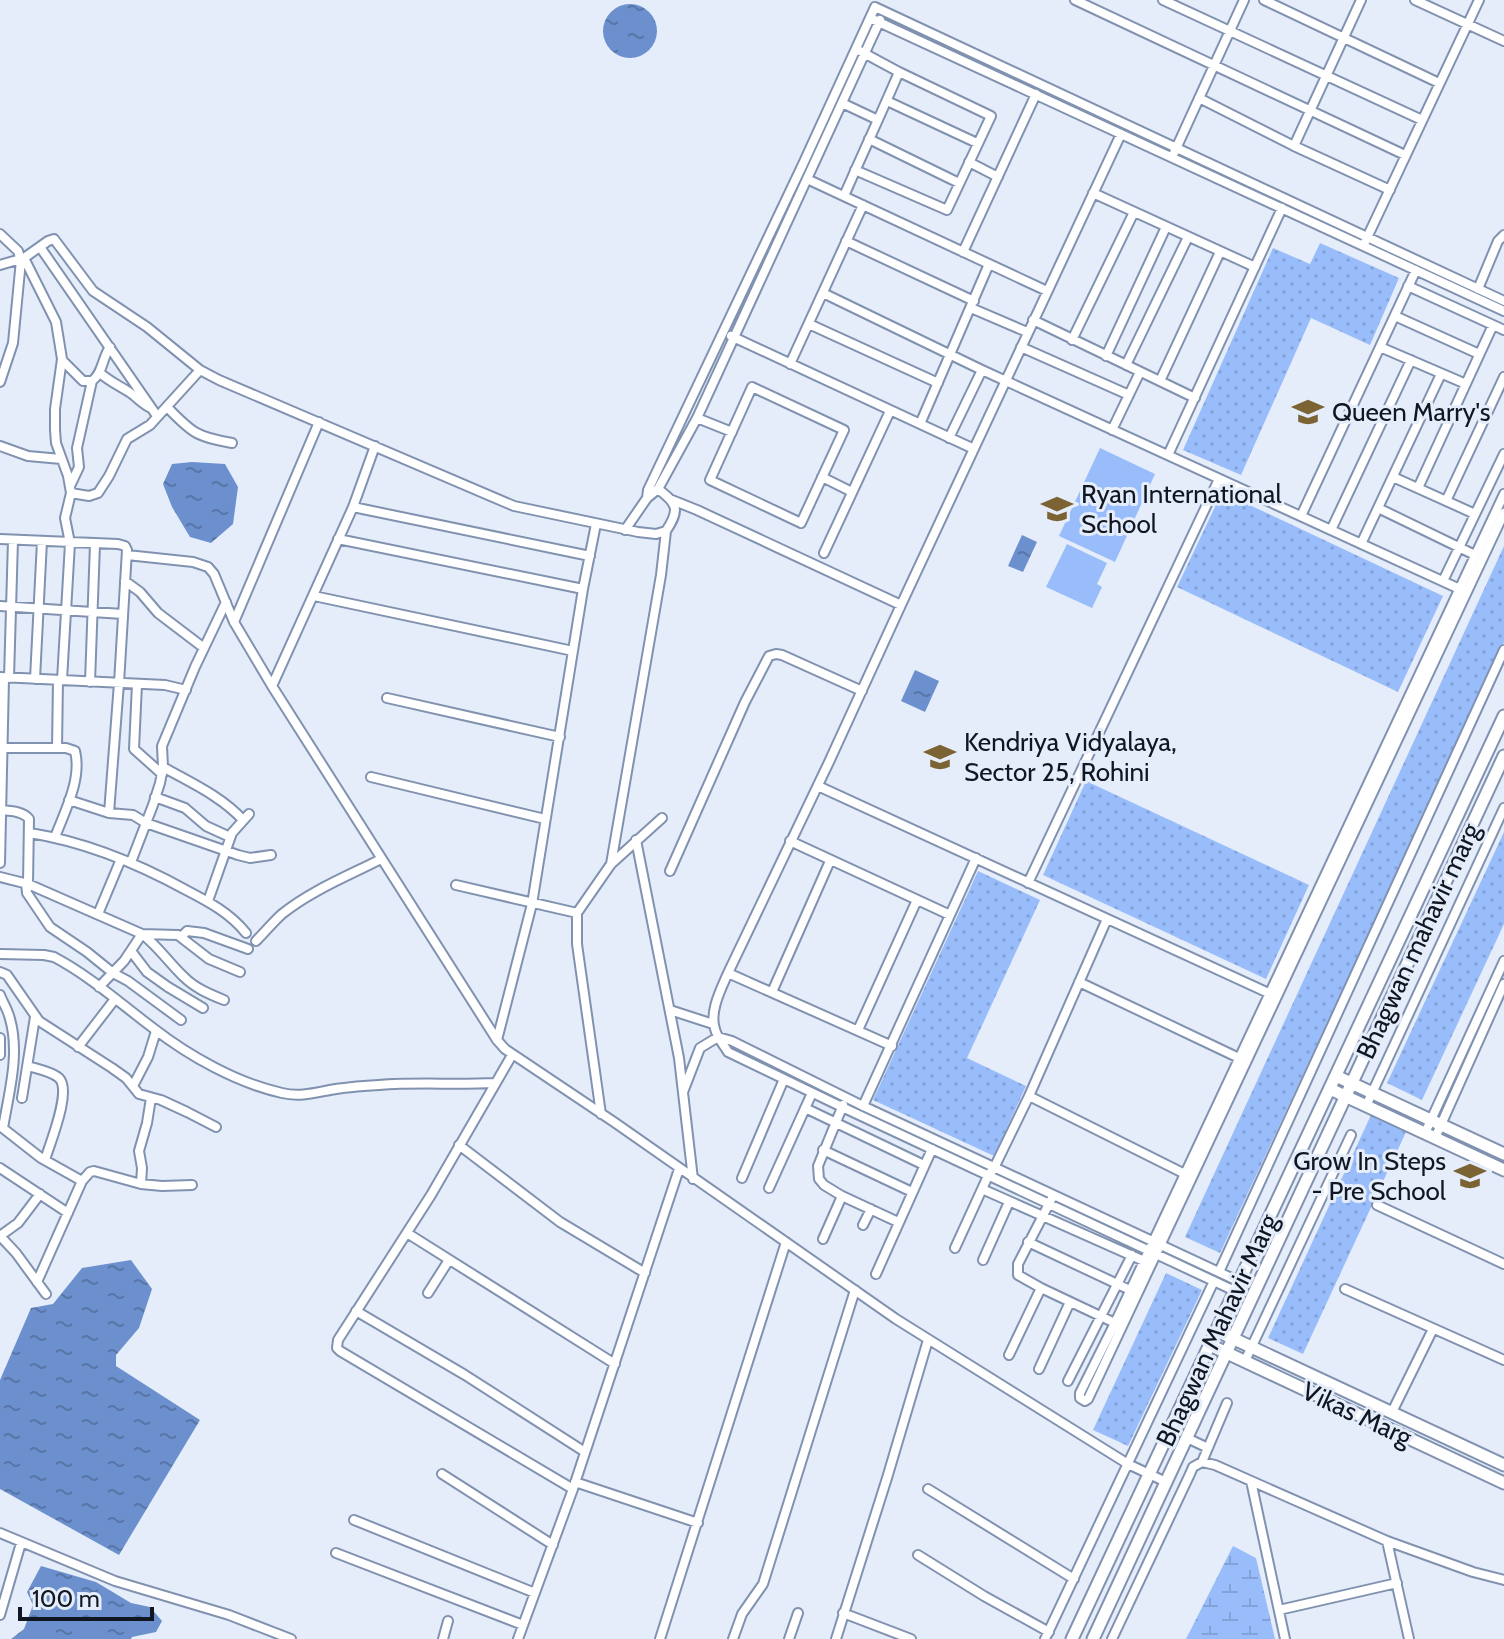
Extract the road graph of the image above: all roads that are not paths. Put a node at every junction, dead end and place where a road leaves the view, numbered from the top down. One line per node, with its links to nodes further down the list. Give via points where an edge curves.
1 (1075, 0): 15 (street)
2 (1163, 0): 10 (street)
3 (1244, 0): 10 (street)
4 (1264, 0): 11 (street)
5 (1361, 0): 11 (street)
6 (1415, 0): 9 (street)
7 (1479, 0): 9 (street)
8 (874, 20): 13 (street); 14 (street); 19 (street); 30 (street, via 884,12)
9 (1468, 25): 12 (street); 18 (street)
10 (1230, 31): 15 (street); 17 (street)
11 (1344, 38): 17 (street); 18 (street)
12 (1504, 41)
13 (856, 49): 14 (street); 70 (street)
14 (865, 53): 16 (street); 22 (street)
15 (1214, 65): 20 (street); 23 (street)
16 (899, 72): 21 (street); 28 (street, via 991,116)
17 (1327, 75): 23 (street); 25 (street)
18 (1439, 83): 25 (street)
19 (1036, 94): 26 (street); 34 (street)
20 (1199, 98): 29 (street); 30 (street)
21 (887, 101): 24 (street); 28 (street)
22 (842, 103): 24 (street); 35 (street)
23 (1310, 110): 29 (street); 31 (street)
24 (878, 120): 27 (street)
25 (1422, 120): 31 (street)
26 (1121, 134): 30 (street); 38 (street)
27 (869, 139): 33 (street); 36 (street)
28 (977, 143): 32 (street)
29 (1294, 146): 37 (street)
30 (1174, 153): 41 (street); 48 (street)
31 (1405, 155): 37 (street)
32 (969, 162): 34 (street); 36 (street)
33 (855, 170): 36 (street, via 947,210); 39 (street)
34 (998, 177): 50 (street)
35 (807, 179): 39 (street); 72 (street)
36 (959, 183)
37 (1390, 190): 48 (street)
38 (1093, 193): 42 (street); 60 (street)
39 (844, 196): 40 (street)
40 (863, 205): 47 (street); 50 (street)
41 (1282, 208): 48 (street); 55 (street)
42 (1134, 212): 43 (street); 73 (street)
43 (1166, 227): 46 (street); 79 (street)
44 (0, 234): 52 (street)
45 (1504, 235): 59 (street)
46 (1188, 237): 51 (street); 84 (street)
47 (846, 241): 61 (street); 63 (street)
48 (1366, 241): 56 (street); 57 (street)
49 (40, 247): 52 (street); 74 (street); 85 (street, via 56,241 93,291)
50 (963, 252): 53 (street)
51 (1220, 252): 55 (street); 93 (street)
52 (22, 259): 54 (street); 80 (street, via 56,322); 82 (street, via 13,343)
53 (989, 264): 60 (street); 63 (street)
54 (0, 265)
55 (1255, 267): 98 (street)
56 (1416, 270): 57 (street); 58 (street)
57 (1457, 284): 59 (street); 64 (street)
58 (1408, 286): 65 (street); 68 (street)
59 (1478, 289): 62 (street)
60 (1047, 291): 66 (street)
61 (823, 293): 67 (street); 78 (street)
62 (1504, 301)
63 (972, 305): 71 (street); 78 (street)
64 (1504, 311)
65 (1395, 316): 76 (street); 77 (street)
66 (1033, 320): 71 (street); 73 (street)
67 (809, 324): 83 (street); 95 (street)
68 (1493, 325): 69 (street); 77 (street)
69 (1504, 330)
70 (723, 332): 72 (street); 124 (street)
71 (1027, 332): 75 (street)
72 (734, 338): 83 (street); 103 (street)
73 (1072, 340): 79 (street)
74 (110, 347): 88 (street); 100 (street)
75 (1021, 347): 91 (street); 97 (street)
76 (1380, 347): 81 (street); 131 (street)
77 (1479, 354): 96 (street)
78 (951, 355): 86 (street); 95 (street)
79 (1106, 356): 84 (street)
80 (62, 359): 92 (street, via 83,381); 115 (street, via 55,409)
81 (1411, 360): 89 (street); 134 (street)
82 (3, 363): 94 (street)
83 (790, 364): 101 (street)
84 (1126, 365): 87 (street)
85 (200, 370): 99 (street); 104 (street)
86 (982, 370): 91 (street); 108 (street)
87 (1140, 372): 93 (street); 97 (street)
88 (100, 373): 92 (street); 100 (street)
89 (1441, 374): 96 (street); 117 (street)
90 (1504, 377): 126 (street)
91 (1005, 380): 106 (street); 112 (street)
92 (92, 381): 120 (street)
93 (1160, 381): 98 (street)
94 (0, 382)
95 (938, 383): 105 (street)
96 (1466, 384): 119 (street)
97 (1129, 395): 106 (street)
98 (1195, 398): 114 (street)
99 (167, 407): 102 (street); 109 (street, via 198,435)
100 (152, 408): 102 (street)
101 (890, 411): 105 (street); 122 (street)
102 (157, 416): 120 (street, via 127,439 98,493 89,496)
103 (697, 418): 107 (street); 121 (street)
104 (319, 422): 111 (street); 161 (street)
105 (920, 424): 108 (street)
106 (1112, 430): 114 (street)
107 (732, 432): 116 (street, via 752,387 844,430); 116 (street, via 710,480 801,523)
108 (949, 438): 112 (street)
109 (232, 443)
110 (0, 446): 115 (street)
111 (375, 446): 127 (street); 132 (street, via 503,502)
112 (974, 449): 154 (street)
113 (1504, 454): 130 (street)
114 (1168, 455): 118 (street)
115 (61, 459): 120 (street)
116 (822, 477): 122 (street)
117 (1393, 477): 119 (street); 128 (street)
118 (1219, 479): 131 (street); 206 (street)
119 (1418, 488): 126 (street)
120 (71, 489): 140 (street, via 65,518)
121 (658, 489): 124 (street); 125 (street)
122 (852, 492): 144 (street)
123 (1504, 494): 146 (street)
124 (647, 498): 133 (street)
125 (672, 500): 135 (street, via 674,517); 154 (street)
126 (1446, 501): 130 (street)
127 (353, 507): 137 (street); 147 (street)
128 (1378, 508): 142 (street); 143 (street)
129 (1504, 513): 151 (street)
130 (1475, 514): 143 (street)
131 (1301, 516): 134 (street)
132 (596, 524): 133 (street); 147 (street)
133 (625, 530): 135 (street)
134 (1331, 530): 142 (street)
135 (666, 531): 203 (street)
136 (0, 539): 138 (street)
137 (338, 539): 150 (street); 152 (street)
138 (13, 540): 139 (street); 156 (street)
139 (42, 541): 140 (street); 157 (street)
140 (70, 543): 141 (street); 158 (street)
141 (95, 544): 145 (street, via 125,546); 159 (street)
142 (1361, 544): 149 (street)
143 (1459, 547): 146 (street); 149 (street)
144 (824, 553)
145 (127, 555): 148 (street); 153 (street, via 208,567)
146 (1475, 555): 151 (street)
147 (590, 556): 150 (street)
148 (125, 581): 160 (street); 162 (street)
149 (1443, 581): 151 (street)
150 (583, 589): 164 (street)
151 (1463, 591): 233 (street)
152 (314, 596): 164 (street); 171 (street)
153 (226, 602): 161 (street); 162 (street)
154 (901, 605): 173 (street)
155 (0, 606): 156 (street)
156 (11, 607): 157 (street); 165 (street)
157 (39, 608): 158 (street); 166 (street)
158 (66, 610): 159 (street); 167 (street)
159 (93, 612): 160 (street); 168 (street)
160 (123, 614): 169 (street)
161 (234, 622): 171 (street)
162 (204, 648): 172 (street)
163 (1504, 650): 318 (street)
164 (573, 651): 176 (street)
165 (4, 678): 166 (street); 177 (street)
166 (35, 679): 167 (street)
167 (60, 680): 168 (street); 178 (street)
168 (90, 682): 169 (street)
169 (119, 683): 170 (street); 187 (street)
170 (137, 684): 172 (street); 180 (street, via 134,749)
171 (272, 686): 199 (street)
172 (186, 690): 180 (street, via 162,746)
173 (862, 691): 182 (street); 204 (street, via 782,655 769,656)
174 (387, 698): 176 (street)
175 (1504, 716): 252 (main road, Bhagwan Mahavir Marg)
176 (560, 737): 189 (street)
177 (3, 748): 178 (street); 186 (street)
178 (57, 748): 184 (street, via 72,749 77,756)
179 (1504, 756): 255 (main road, Bhagwan mahavir marg)
180 (162, 771): 183 (street); 193 (street, via 246,817)
181 (371, 777): 189 (street)
182 (818, 786): 195 (street); 198 (street)
183 (155, 797): 190 (street); 193 (street, via 185,808)
184 (69, 800): 187 (street); 192 (street)
185 (1504, 808): 260 (street)
186 (1, 810): 191 (street, via 27,815); 202 (street)
187 (109, 813): 190 (street, via 133,815)
188 (662, 818): 194 (street)
189 (545, 819): 211 (street)
190 (146, 823): 196 (street); 200 (street)
191 (30, 833): 192 (street); 207 (street)
192 (55, 837): 200 (street)
193 (230, 837): 196 (street)
194 (636, 840): 203 (street); 237 (street)
195 (790, 841): 201 (street); 227 (street)
196 (226, 851): 197 (street, via 250,858); 210 (street)
197 (271, 855)
198 (976, 858): 206 (street); 214 (street)
199 (381, 859): 219 (street, via 296,904); 245 (street)
200 (126, 860): 210 (street); 213 (street)
201 (830, 861): 209 (street); 231 (street)
202 (0, 863)
203 (611, 864): 212 (street)
204 (670, 871)
205 (0, 877): 207 (street)
206 (1028, 883): 215 (street)
207 (27, 884): 213 (street); 226 (street, via 27,893 50,927)
208 (456, 885): 211 (street)
209 (917, 900): 214 (street); 241 (street)
210 (208, 901): 216 (street)
211 (532, 904): 212 (street); 245 (street)
212 (577, 913): 270 (street)
213 (98, 914): 217 (street)
214 (950, 915): 246 (street)
215 (1107, 919): 228 (street); 233 (street)
216 (246, 933)
217 (142, 934): 218 (street); 221 (street); 235 (street, via 197,988)
218 (181, 937): 220 (street, via 187,931 204,933); 225 (street, via 209,959)
219 (256, 941)
220 (248, 949)
221 (131, 951): 226 (street); 236 (street, via 147,972)
222 (0, 954): 230 (street, via 54,957)
223 (1504, 961): 271 (street)
224 (0, 972): 238 (street)
225 (240, 972)
226 (113, 973): 230 (street); 239 (street)
227 (728, 973): 231 (street); 240 (street)
228 (1079, 982): 250 (street); 261 (street)
229 (1504, 984): 271 (street)
230 (99, 987): 234 (street)
231 (772, 992): 241 (street)
232 (0, 996): 273 (street, via 11,1021 14,1065)
233 (1273, 996): 250 (street); 312 (street)
234 (115, 999): 242 (street); 247 (street)
235 (224, 1000)
236 (203, 1008)
237 (670, 1010): 240 (street); 258 (street)
238 (35, 1017): 247 (street); 251 (street)
239 (181, 1020)
240 (713, 1024): 243 (street)
241 (858, 1030): 246 (street)
242 (156, 1031): 254 (street, via 225,1071 293,1095 378,1085); 256 (street)
243 (718, 1037): 253 (street, via 728,1052); 258 (street, via 700,1048); 265 (street)
244 (0, 1038): 248 (street)
245 (497, 1040): 249 (street)
246 (892, 1046): 266 (street)
247 (78, 1047): 256 (street)
248 (0, 1055)
249 (512, 1055): 254 (street); 270 (street)
250 (1239, 1058): 287 (street)
251 (28, 1066): 263 (street); 281 (street, via 52,1074 64,1087)
252 (1336, 1076): 255 (main road); 257 (main road, Bhagwan Mahavir Marg)
253 (784, 1079): 259 (street); 288 (street)
254 (494, 1083): 277 (street)
255 (1352, 1083): 260 (main road); 262 (main road, Bhagwan mahavir marg)
256 (133, 1086): 264 (street)
257 (1330, 1089): 262 (main road); 324 (main road, Bhagwan Mahavir Marg)
258 (683, 1092): 289 (street)
259 (812, 1093): 268 (street); 269 (street)
260 (1372, 1093): 267 (street); 271 (main road)
261 (1029, 1096): 286 (street); 287 (street)
262 (1346, 1096): 267 (main road); 337 (main road, Bhagwan mahavir marg)
263 (22, 1098)
264 (151, 1098): 274 (street); 291 (street, via 139,1151)
265 (847, 1098): 266 (street); 268 (street)
266 (863, 1106): 286 (street)
267 (1366, 1106): 276 (main road)
268 (842, 1107): 272 (street); 278 (street)
269 (805, 1108): 272 (street); 293 (street)
270 (601, 1114): 284 (street)
271 (1436, 1122): 276 (street); 280 (main road)
272 (836, 1123): 279 (street); 282 (street)
273 (2, 1127): 281 (street)
274 (216, 1127)
275 (1351, 1135): 340 (street)
276 (1430, 1136): 285 (main road)
277 (459, 1145): 306 (street); 319 (street, via 560,1222)
278 (932, 1149): 282 (street); 286 (street)
279 (823, 1150): 295 (street); 297 (street, via 819,1179)
280 (1504, 1154)
281 (45, 1160): 290 (street)
282 (924, 1165): 295 (street)
283 (0, 1168): 296 (street)
284 (679, 1169): 289 (street); 319 (street)
285 (1504, 1170)
286 (991, 1172): 294 (street); 298 (street)
287 (1185, 1174): 312 (street)
288 (742, 1178)
289 (693, 1179): 309 (street)
290 (82, 1181): 291 (street, via 94,1171); 302 (street)
291 (141, 1184): 292 (street)
292 (192, 1185)
293 (769, 1188)
294 (982, 1189): 299 (street); 311 (street)
295 (912, 1192): 304 (street)
296 (40, 1194): 302 (street); 307 (street, via 18,1223)
297 (842, 1196): 301 (street); 308 (street)
298 (1052, 1200): 303 (street); 312 (street)
299 (1009, 1202): 303 (street); 315 (street)
300 (1377, 1205): 317 (street)
301 (871, 1209): 304 (street); 305 (street)
302 (68, 1213): 322 (street)
303 (1041, 1217): 310 (street); 313 (street)
304 (898, 1222): 320 (street)
305 (863, 1225)
306 (407, 1233): 314 (street); 332 (street)
307 (0, 1236): 322 (street)
308 (823, 1239)
309 (786, 1242): 327 (street); 364 (street)
310 (1028, 1242): 323 (street); 325 (street, via 1018,1275)
311 (955, 1248)
312 (1155, 1248): 316 (street); 318 (street); 321 (street); 334 (street, via 1085,1401 1080,1393)
313 (1132, 1255): 316 (street); 323 (street)
314 (449, 1260): 329 (street); 345 (street)
315 (983, 1260)
316 (1144, 1261): 328 (street)
317 (1504, 1264)
318 (1219, 1272): 324 (street)
319 (645, 1273): 345 (street)
320 (876, 1274)
321 (1214, 1281): 324 (street); 354 (street)
322 (37, 1282): 330 (street)
323 (1117, 1285): 328 (street); 333 (street)
324 (1238, 1286): 336 (main road, Bhagwan Mahavir Marg)
325 (1041, 1288): 331 (street); 342 (street)
326 (1345, 1289): 335 (street)
327 (855, 1290): 338 (street); 388 (street, via 763,1584 742,1614)
328 (1130, 1290): 334 (street)
329 (428, 1293)
330 (46, 1294)
331 (1070, 1302): 333 (street); 346 (street)
332 (356, 1311): 352 (street); 361 (street, via 338,1340 340,1351)
333 (1101, 1316): 334 (street); 347 (street)
334 (1115, 1323)
335 (1433, 1329): 343 (street); 349 (street)
336 (1217, 1331): 337 (main road, Vikas Marg); 339 (main road, Bhagwan Mahavir Marg)
337 (1233, 1339): 340 (main road, Vikas Marg); 341 (main road, Bhagwan mahavir marg)
338 (928, 1340): 354 (street); 377 (street)
339 (1210, 1345): 341 (main road, Vikas Marg); 357 (main road, Bhagwan Mahavir Marg)
340 (1251, 1347): 344 (street); 349 (main road, Vikas Marg)
341 (1227, 1352): 344 (main road, Vikas Marg); 350 (main road, Bhagwan Mahavir Marg)
342 (1009, 1355)
343 (1504, 1360)
344 (1245, 1361): 360 (main road, Vikas Marg)
345 (615, 1364): 352 (street)
346 (1039, 1369)
347 (1068, 1381)
348 (1227, 1403): 351 (street)
349 (1392, 1412): 355 (main road, Vikas Marg)
350 (1187, 1438): 351 (street); 359 (main road, Bhagwan Mahavir Marg)
351 (1208, 1448): 353 (street)
352 (585, 1452): 361 (street)
353 (1202, 1462): 358 (street); 394 (street, via 1193,1467)
354 (1128, 1464): 357 (street); 371 (street)
355 (1504, 1465)
356 (442, 1474): 368 (street)
357 (1149, 1474): 359 (street); 392 (main road, Bhagwan Mahavir Marg)
358 (1251, 1481): 366 (street); 375 (street)
359 (1166, 1482): 393 (main road, Bhagwan Mahavir Marg)
360 (1504, 1483)
361 (574, 1486): 364 (street); 368 (street)
362 (928, 1489): 371 (street)
363 (354, 1520): 374 (street)
364 (698, 1523): 387 (street)
365 (0, 1533): 367 (street)
366 (1387, 1541): 372 (street); 373 (street)
367 (21, 1543): 378 (street); 381 (street, via 115,1581)
368 (553, 1545): 374 (street)
369 (336, 1553): 380 (street)
370 (918, 1555): 382 (street)
371 (1074, 1579): 382 (street)
372 (1504, 1580)
373 (1397, 1583): 375 (street); 396 (street)
374 (535, 1593): 380 (street)
375 (1279, 1610): 395 (street)
376 (798, 1613): 389 (street)
377 (843, 1613): 390 (street); 391 (street)
378 (0, 1615)
379 (448, 1621): 385 (street)
380 (523, 1625): 386 (street)
381 (262, 1627): 383 (street); 384 (street)
382 (1047, 1635)
383 (258, 1639)
384 (291, 1639)
385 (443, 1639)
386 (518, 1639)
387 (660, 1639)
388 (733, 1639)
389 (789, 1639)
390 (836, 1639)
391 (911, 1639)
392 (1072, 1639)
393 (1093, 1639)
394 (1112, 1639)
395 (1285, 1639)
396 (1409, 1639)

